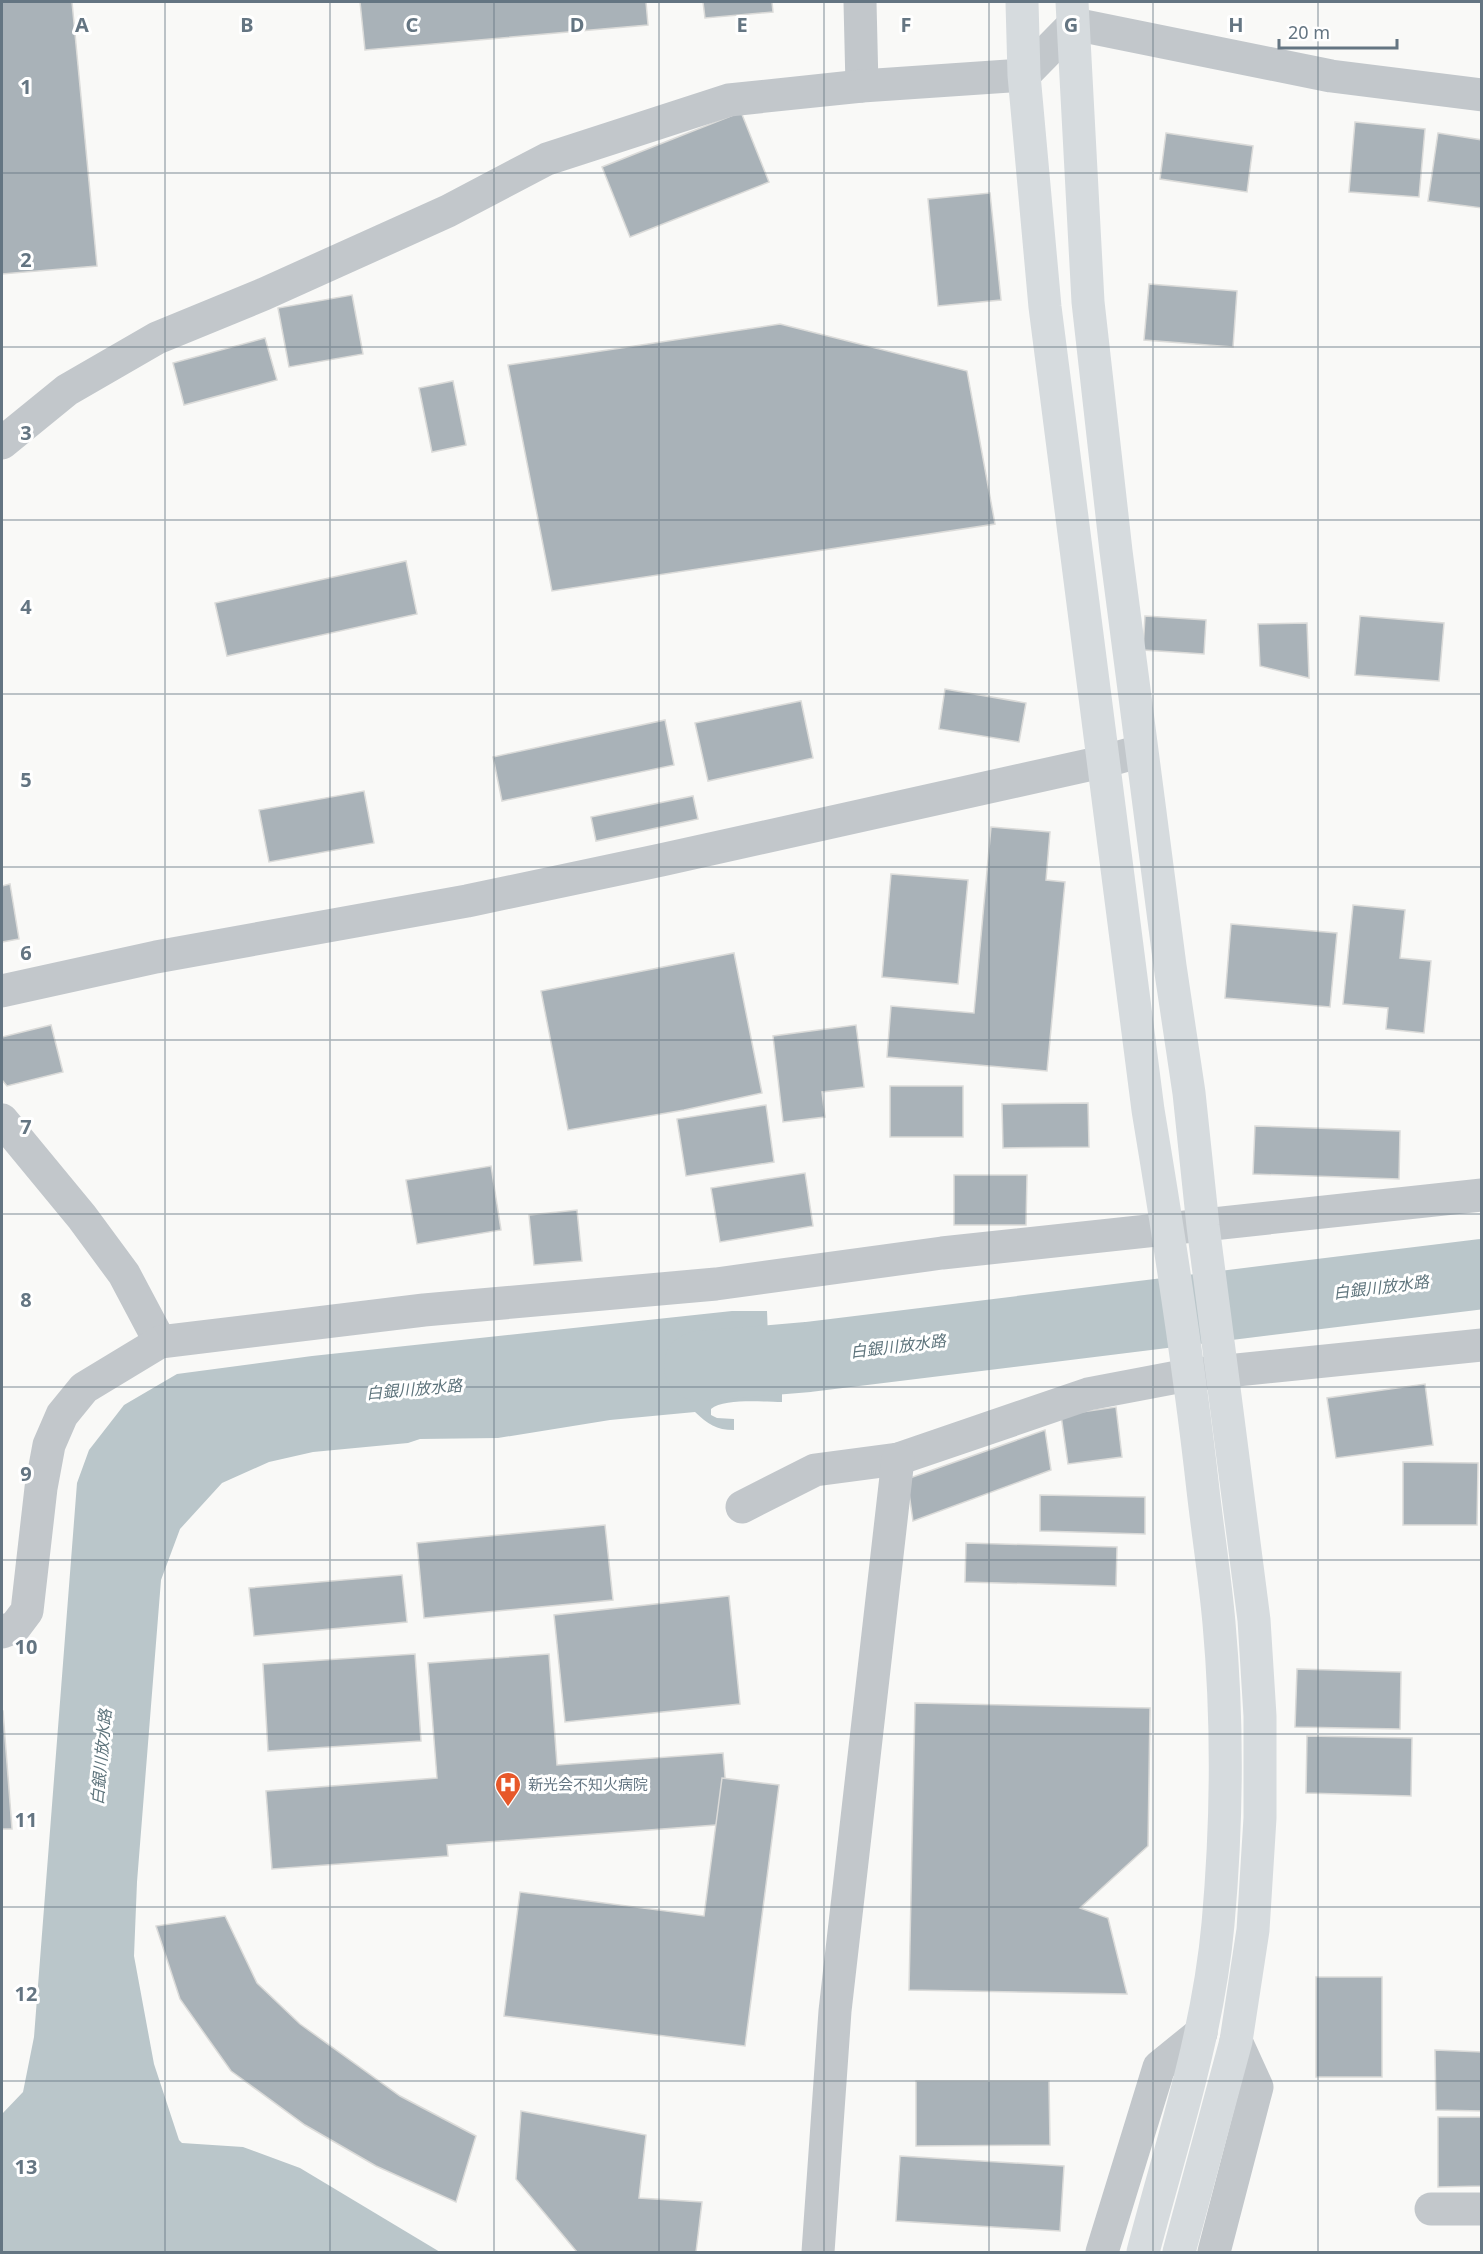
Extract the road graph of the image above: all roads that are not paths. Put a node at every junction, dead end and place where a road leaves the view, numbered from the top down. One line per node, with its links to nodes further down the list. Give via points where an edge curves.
1 (860, 2): 5 (street)
2 (1022, 2): 4 (street)
3 (1073, 13): 4 (street); 6 (street, via 1331,76); 8 (street, via 1088,302)
4 (1024, 75): 5 (street); 9 (street, via 1045,307)
5 (862, 86): 7 (street, via 729,100 547,159 351,255 157,338 67,390)
6 (1482, 95)
7 (2, 443)
8 (1141, 751): 9 (street); 13 (street, via 1190,1093)
9 (1102, 762): 10 (street, via 467,901 156,957); 14 (street, via 1148,1110)
10 (2, 991)
11 (2, 1120): 15 (street, via 124,1274)
12 (1482, 1195): 13 (street)
13 (1203, 1226): 14 (street); 17 (street)
14 (1168, 1229): 15 (street, via 942,1253 716,1284 424,1310); 18 (street)
15 (160, 1342): 21 (street, via 84,1388 62,1415 48,1445 27,1611 15,1627)
16 (1482, 1345): 17 (street)
17 (1222, 1371): 18 (street); 23 (street, via 1254,1620 1260,1716 1260,1818 1253,1930)
18 (1188, 1375): 19 (street, via 1088,1394); 22 (street, via 1219,1623 1224,1717 1225,1816 1218,1927)
19 (898, 1459): 20 (street, via 815,1470); 26 (street, via 835,2011)
20 (742, 1507)
21 (2, 1632)
22 (1201, 2033): 27 (street, via 1159,2067); 28 (street)
23 (1236, 2041): 29 (street); 30 (street, via 1257,2087)
24 (1431, 2209): 25 (street)
25 (1482, 2209)
26 (818, 2253)
27 (1102, 2253)
28 (1143, 2253)
29 (1179, 2253)
30 (1215, 2253)

